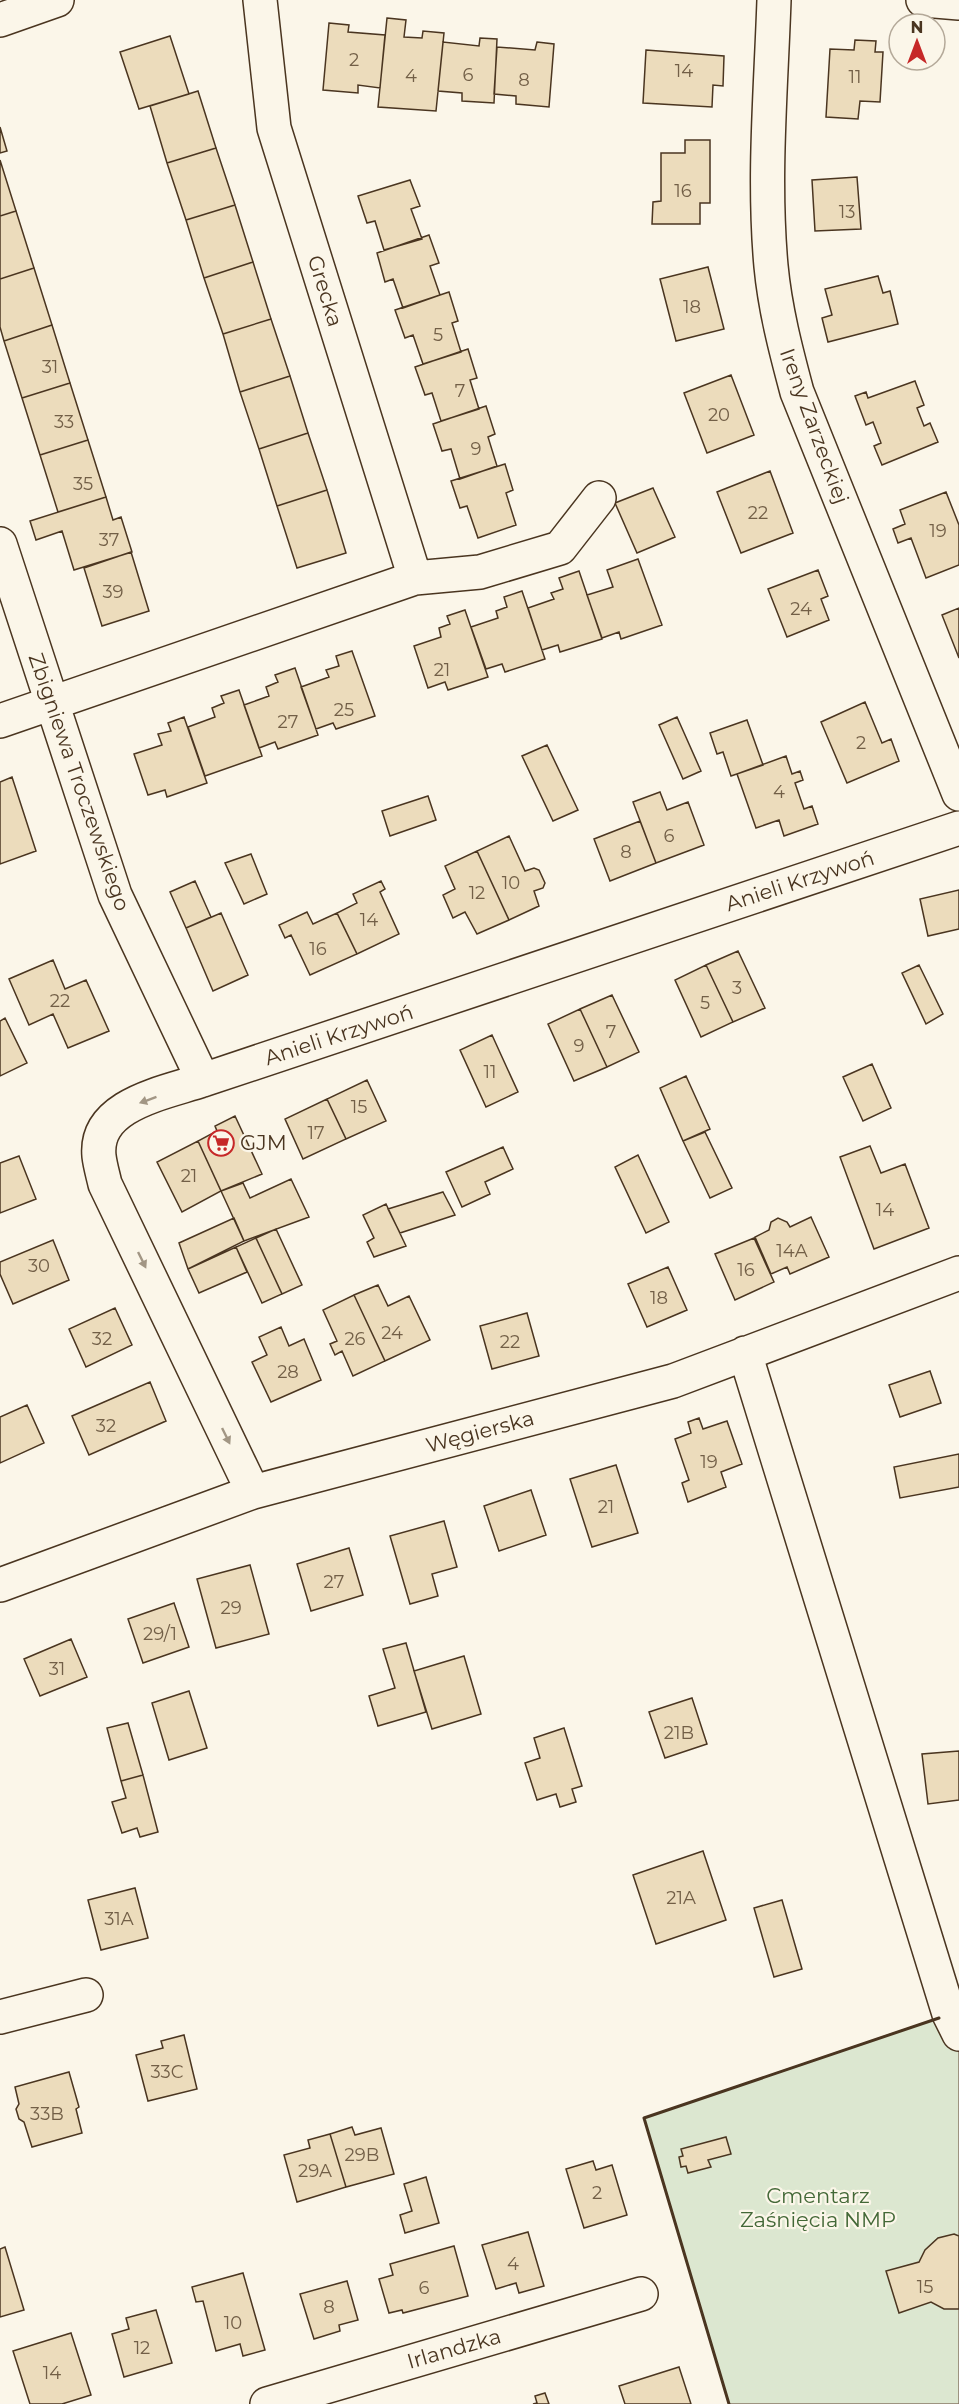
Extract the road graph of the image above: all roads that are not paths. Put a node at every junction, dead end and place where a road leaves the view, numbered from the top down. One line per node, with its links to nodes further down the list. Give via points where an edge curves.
1 (57, 0): 6 (street)
2 (260, 0): 9 (street, Grecka, via 274,128)
3 (774, 0): 12 (street, Ireny Zarzeckiej, via 767,196 771,268 783,339 797,392)
4 (923, 0): 5 (street)
5 (959, 3)
6 (0, 20)
7 (599, 498): 9 (street, via 560,549 480,572)
8 (0, 544): 10 (street, Zbigniewa Troczewskiego)
9 (415, 578): 10 (street)
10 (51, 705): 11 (street); 14 (street, Zbigniewa Troczewskiego, via 115,895)
11 (0, 721)
12 (959, 794)
13 (959, 828): 14 (street, Anieli Krzywoń)
14 (203, 1080): 17 (street, Anieli Krzywoń, one-way to 17, via 121,1110 104,1128 99,1155 105,1184)
15 (959, 1273): 16 (street, Węgierska)
16 (745, 1353): 17 (street, Węgierska, via 673,1381); 21 (street)
17 (253, 1492): 18 (street, Węgierska)
18 (0, 1585)
19 (86, 1995): 20 (street)
20 (0, 2017)
21 (954, 2024)
22 (641, 2294): 23 (street, Irlandzka)
23 (267, 2404)

